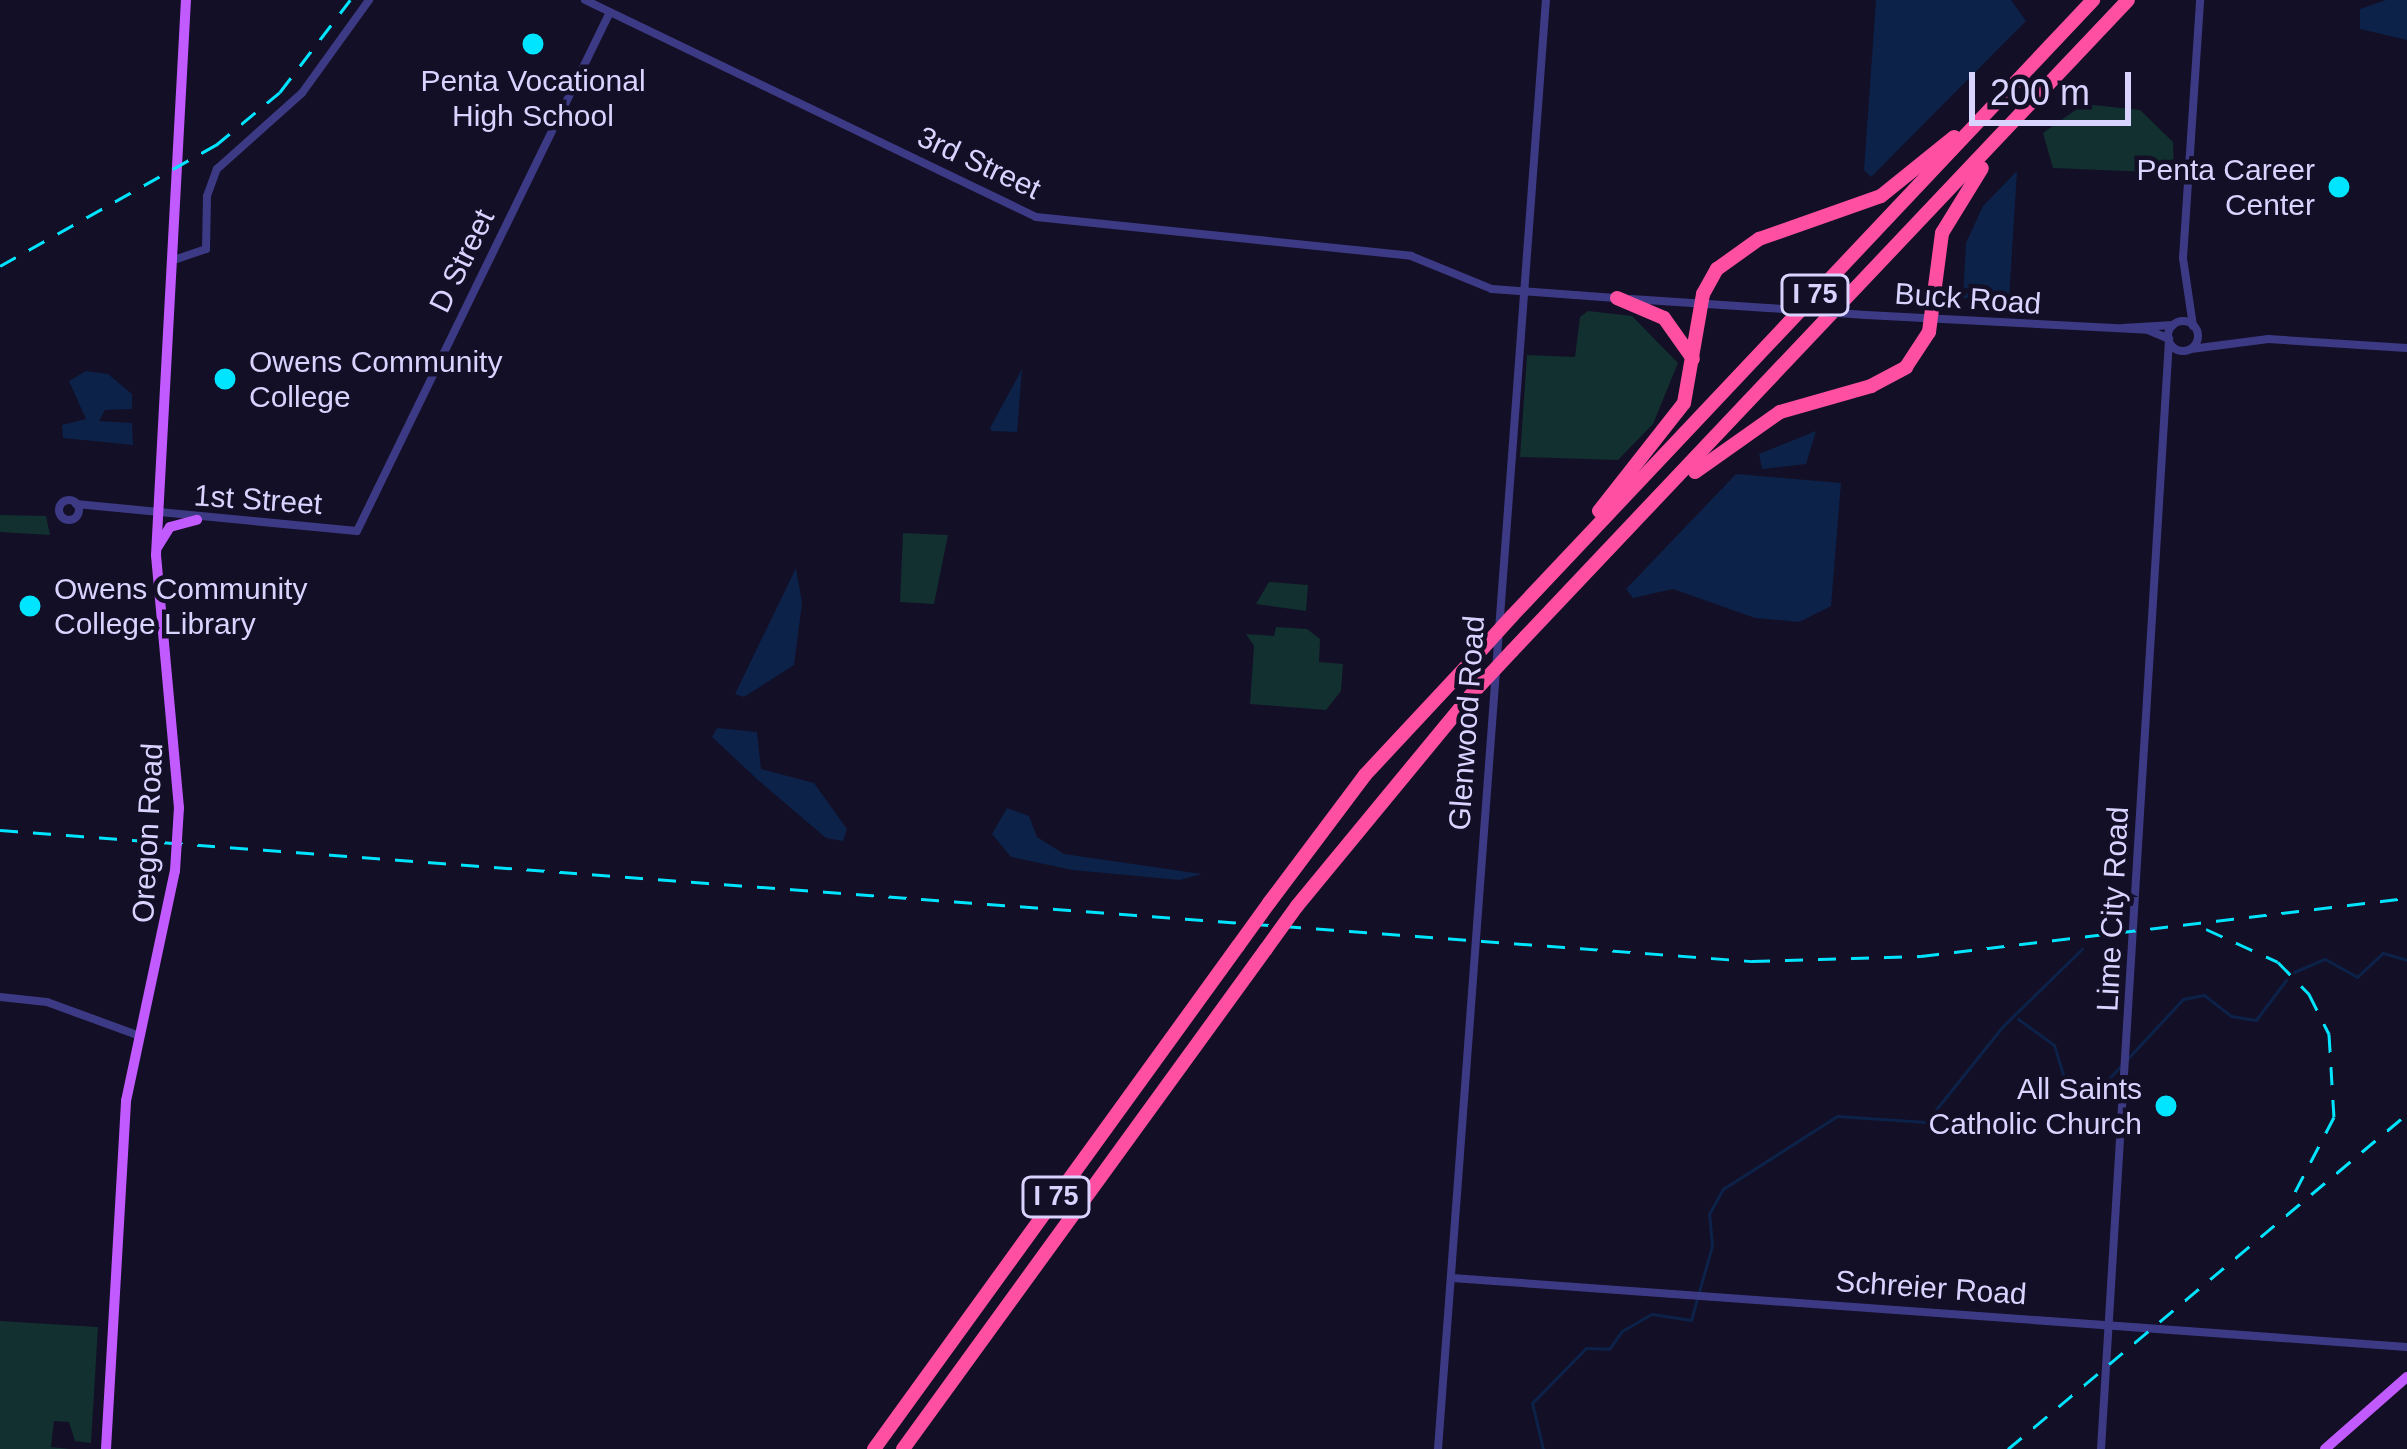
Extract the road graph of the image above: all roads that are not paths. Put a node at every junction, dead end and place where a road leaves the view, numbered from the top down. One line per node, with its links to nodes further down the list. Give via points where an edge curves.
1 (186, 0): 10 (main road, Oregon Road)
2 (369, 0): 10 (street, via 302,93 217,169 207,196 206,249)
3 (585, 0): 8 (street, 3rd Street)
4 (1546, 0): 11 (street, Glenwood Road)
5 (2090, 0): 14 (highway, via 1917,169 1853,211 1738,250 1707,283); 33 (highway, I 75)
6 (2128, 0): 9 (highway, I 75)
7 (2200, 0): 13 (street)
8 (610, 12): 11 (street, 3rd Street, via 1036,217 1412,256 1484,286); 31 (street, D Street)
9 (2020, 120): 15 (highway, via 1947,219); 26 (highway, I 75)
10 (171, 262): 29 (main road, Oregon Road)
11 (1522, 292): 12 (street, Buck Road); 36 (street, Glenwood Road)
12 (1617, 298): 14 (street, Buck Road); 23 (highway, via 1664,318 1689,346)
13 (2186, 298): 16 (street); 17 (street)
14 (1701, 303): 15 (street, Buck Road, bridge); 23 (highway)
15 (1932, 320): 18 (street, Buck Road); 26 (highway, via 1917,353 1893,376 1762,421)
16 (2175, 324): 17 (street, Buck Road); 18 (street, Buck Road); 19 (street)
17 (2195, 328): 20 (street); 22 (street, Lime City Road)
18 (2122, 329): 19 (street, Buck Road)
19 (2169, 340): 22 (street); 24 (street, Lime City Road)
20 (2232, 340): 21 (street); 22 (street)
21 (2407, 348)
22 (2187, 350): 24 (street, Lime City Road)
23 (1693, 367): 33 (highway, via 1666,435)
24 (2170, 372): 37 (street, Lime City Road)
25 (76, 504): 27 (street); 28 (street); 28 (street, via 64,502 59,513)
26 (1650, 510): 42 (highway, I 75, bridge, via 1470,696 1297,906)
27 (98, 511): 28 (street); 29 (street, 1st Street)
28 (77, 516)
29 (157, 517): 30 (street, 1st Street); 32 (main road, Oregon Road)
30 (197, 520): 31 (street, 1st Street); 32 (main road, via 170,527)
31 (357, 531)
32 (156, 549): 35 (main road, Oregon Road, bridge, via 179,808 175,872)
33 (1537, 590): 41 (highway, I 75, bridge, via 1364,776)
34 (0, 998): 35 (street, via 47,1002)
35 (140, 1036): 40 (main road, Oregon Road, via 124,1123)
36 (1452, 1278): 37 (street, Schreier Road); 43 (street, Glenwood Road)
37 (2110, 1325): 38 (street, Schreier Road); 44 (street, Lime City Road)
38 (2407, 1347)
39 (2407, 1377): 45 (main road)
40 (106, 1449)
41 (874, 1449)
42 (903, 1449)
43 (1438, 1449)
44 (2101, 1449)
45 (2325, 1449)

